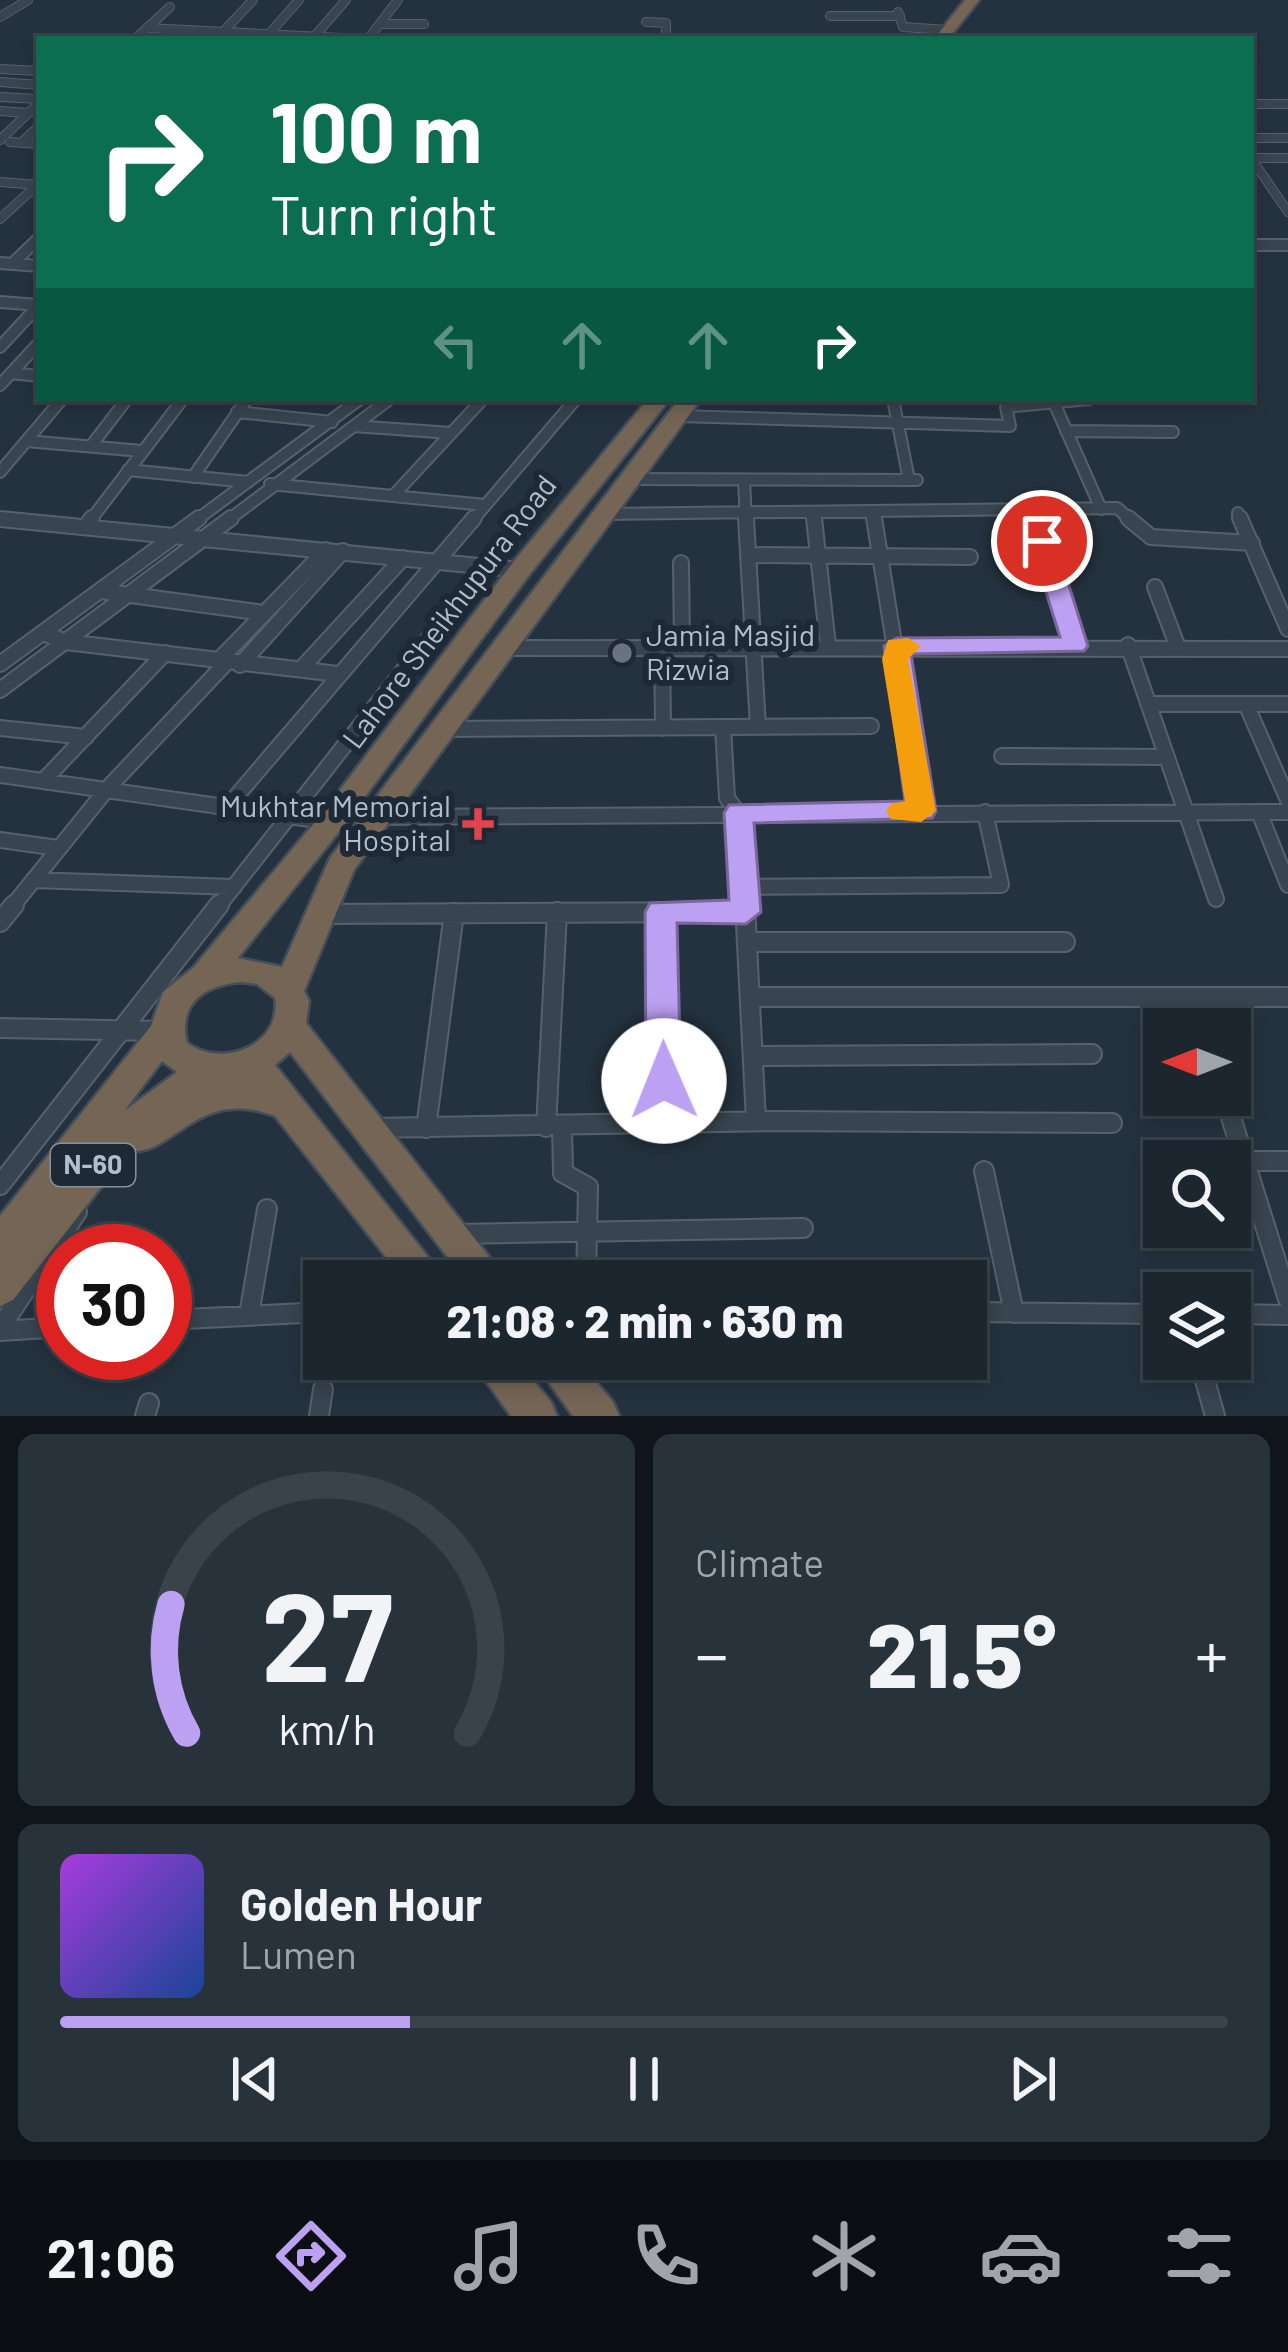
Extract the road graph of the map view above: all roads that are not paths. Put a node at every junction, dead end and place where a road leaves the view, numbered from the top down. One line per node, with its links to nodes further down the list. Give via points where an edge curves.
1 (28, 0): 8 (street)
2 (254, 0): 15 (street)
3 (299, 0): 16 (street)
4 (346, 0): 22 (street)
5 (398, 0): 11 (street)
6 (967, 6): 17 (highway); 25 (highway, via 985,10)
7 (170, 7): 13 (street)
8 (0, 16)
9 (830, 16): 17 (street, via 899,13 904,27)
10 (646, 22): 24 (street, via 666,22)
11 (380, 23): 12 (street); 23 (street)
12 (424, 24)
13 (147, 28): 14 (street); 18 (street)
14 (192, 30): 15 (street); 19 (street)
15 (223, 32): 20 (street)
16 (269, 34): 20 (street); 21 (street)
17 (945, 34)
18 (138, 36)
19 (187, 36)
20 (234, 36)
21 (299, 36)
22 (315, 36)
23 (368, 36)
24 (666, 36)
25 (966, 36)
26 (0, 69): 27 (street)
27 (36, 71)
28 (0, 82): 29 (street)
29 (36, 85)
30 (0, 97): 31 (street)
31 (36, 101)
32 (36, 104): 36 (street)
33 (1254, 104): 34 (street)
34 (1288, 104)
35 (0, 111): 36 (street)
36 (28, 113): 39 (street)
37 (1254, 137): 38 (street)
38 (1288, 138)
39 (10, 142)
40 (1254, 158): 41 (street)
41 (1288, 158)
42 (0, 182): 44 (street)
43 (1260, 182): 46 (street); 48 (street)
44 (36, 184)
45 (36, 187): 47 (street)
46 (1288, 212)
47 (0, 218)
48 (1288, 223)
49 (36, 240): 52 (street)
50 (1254, 245): 51 (street)
51 (1288, 245)
52 (6, 263): 53 (street)
53 (36, 266)
54 (0, 302): 55 (street)
55 (36, 305)
56 (36, 309): 58 (street)
57 (36, 346): 59 (street)
58 (0, 351): 59 (street)
59 (27, 356): 60 (street)
60 (10, 374): 61 (street); 62 (street)
61 (36, 376)
62 (0, 385)
63 (59, 402): 82 (street)
64 (125, 402): 83 (street)
65 (181, 402): 84 (street)
66 (245, 402): 75 (street)
67 (356, 402): 76 (street)
68 (386, 402): 78 (street)
69 (480, 402): 81 (street)
70 (573, 402): 93 (street)
71 (894, 402): 77 (street)
72 (1072, 402): 74 (street)
73 (675, 404): 77 (street); 88 (highway); 116 (highway, Lahore Sheikhupura Road)
74 (1055, 405): 77 (street, via 1006,407 1010,426); 79 (street)
75 (237, 412): 76 (street); 87 (street)
76 (330, 422): 78 (street); 90 (street)
77 (899, 422): 89 (street, via 913,480)
78 (354, 426): 81 (street); 91 (street)
79 (1066, 431): 80 (street); 94 (street)
80 (1173, 432)
81 (451, 433): 92 (street)
82 (26, 441): 83 (street); 86 (street)
83 (91, 446): 84 (street)
84 (142, 451): 85 (street)
85 (128, 470): 87 (street); 102 (street)
86 (0, 472)
87 (193, 477): 90 (street)
88 (629, 479): 89 (street); 99 (highway)
89 (744, 480): 100 (street)
90 (245, 482): 91 (street); 103 (street)
91 (272, 484): 92 (street); 104 (street)
92 (393, 496): 93 (street)
93 (485, 505): 113 (street)
94 (1101, 509): 97 (street); 105 (street, via 1120,509 1153,538)
95 (813, 512): 96 (street); 100 (street); 109 (street)
96 (873, 513): 97 (street); 110 (street)
97 (1035, 513): 128 (street)
98 (1238, 513): 105 (street)
99 (603, 514): 100 (street); 132 (highway)
100 (746, 514): 108 (street)
101 (0, 519): 102 (street)
102 (85, 527): 103 (street)
103 (174, 535): 104 (street); 118 (street)
104 (201, 538): 106 (street); 119 (street)
105 (1252, 543): 121 (street)
106 (326, 550): 107 (street); 120 (street)
107 (343, 551): 112 (street); 135 (street)
108 (750, 555): 109 (street); 131 (street)
109 (818, 556): 110 (street); 126 (street)
110 (881, 556): 111 (street); 127 (street)
111 (970, 557)
112 (404, 558): 113 (street); 137 (street)
113 (436, 560): 115 (street); 138 (street)
114 (681, 563): 130 (street)
115 (486, 565): 116 (street); 161 (street)
116 (520, 570): 165 (highway, Lahore Sheikhupura Road)
117 (1155, 586): 125 (street)
118 (101, 591): 119 (street); 122 (street)
119 (124, 598): 120 (street); 123 (street)
120 (264, 613): 135 (street)
121 (1288, 629)
122 (43, 633): 123 (street); 136 (street)
123 (66, 642): 134 (street); 139 (street)
124 (1128, 645): 125 (street); 128 (street); 140 (street)
125 (1177, 645): 133 (street)
126 (828, 646): 127 (street); 131 (street)
127 (897, 646): 128 (street); 157 (street)
128 (1075, 646)
129 (662, 647): 130 (street); 132 (street); 147 (street)
130 (682, 647): 131 (street)
131 (751, 647): 145 (street)
132 (503, 648): 148 (highway)
133 (1288, 649)
134 (165, 653): 135 (street); 149 (street)
135 (228, 663): 137 (street); 154 (street)
136 (0, 664)
137 (301, 669): 138 (street)
138 (338, 674): 156 (street)
139 (0, 689)
140 (1148, 704): 141 (street); 151 (street)
141 (1246, 704): 142 (street); 155 (street)
142 (1288, 704)
143 (872, 726): 145 (street)
144 (723, 727): 145 (street); 147 (street); 162 (street, via 727,798)
145 (758, 727)
146 (0, 728): 149 (street)
147 (663, 728): 148 (street)
148 (442, 729): 164 (highway)
149 (86, 737): 153 (street)
150 (1002, 757): 151 (street)
151 (1166, 758): 163 (street)
152 (0, 775): 153 (street)
153 (44, 779): 154 (street)
154 (107, 789): 156 (street); 167 (street)
155 (1288, 800)
156 (227, 806): 161 (street)
157 (921, 811): 158 (street); 162 (street)
158 (985, 812): 163 (street); 170 (street, via 1001,876 996,886)
159 (1258, 812): 160 (street); 163 (street); 169 (street)
160 (1288, 812)
161 (293, 813): 165 (street); 171 (street)
162 (739, 813): 164 (street); 170 (street)
163 (1186, 813): 172 (street)
164 (374, 818): 177 (highway)
165 (331, 822): 181 (highway, Lahore Sheikhupura Road)
166 (0, 840): 167 (street)
167 (58, 848): 168 (street)
168 (33, 880): 171 (street); 178 (street)
169 (1288, 885)
170 (744, 886): 175 (street)
171 (234, 887): 189 (street)
172 (1216, 899)
173 (557, 912): 174 (street); 176 (street); 199 (street)
174 (661, 912): 175 (street); 198 (street)
175 (746, 912): 179 (street)
176 (454, 913): 177 (street); 201 (street)
177 (316, 914): 182 (highway)
178 (0, 922)
179 (747, 942): 180 (street); 183 (street)
180 (1065, 942)
181 (204, 977): 182 (highway, via 261,971); 190 (highway, via 176,1001)
182 (288, 990): 187 (highway)
183 (750, 997): 185 (street); 192 (street)
184 (1286, 997): 185 (street)
185 (1194, 998): 186 (street)
186 (1197, 1008)
187 (290, 1027): 193 (highway); 200 (highway)
188 (0, 1028): 189 (street)
189 (120, 1029): 190 (street); 207 (street)
190 (166, 1031): 194 (highway, via 179,1057); 212 (highway, N-60)
191 (1092, 1054): 192 (street)
192 (753, 1056): 196 (street)
193 (252, 1062): 194 (highway); 195 (highway)
194 (212, 1069): 204 (highway, N-60, via 153,1105)
195 (295, 1109): 204 (highway, via 264,1094 227,1090); 213 (highway)
196 (756, 1121): 197 (street); 198 (street)
197 (1112, 1123)
198 (664, 1124): 199 (street)
199 (554, 1126): 201 (street); 210 (street, via 563,1173 588,1187)
200 (365, 1128): 201 (street); 211 (highway)
201 (426, 1128)
202 (1251, 1161): 203 (street)
203 (1288, 1161)
204 (96, 1162): 216 (highway, N-60); 227 (street, via 62,1242)
205 (984, 1171): 219 (street)
206 (1251, 1180): 217 (street)
207 (0, 1185)
208 (267, 1209): 223 (street)
209 (803, 1228): 210 (street)
210 (587, 1232): 211 (street); 215 (street)
211 (452, 1234): 214 (highway)
212 (0, 1244)
213 (412, 1260)
214 (472, 1260)
215 (586, 1260)
216 (0, 1288)
217 (1288, 1299)
218 (987, 1312): 219 (street)
219 (1014, 1312): 221 (street)
220 (303, 1313): 223 (street)
221 (1143, 1314)
222 (1251, 1314): 224 (street)
223 (249, 1315): 225 (street)
224 (1288, 1315)
225 (192, 1318)
226 (36, 1328): 227 (street)
227 (0, 1329)
228 (507, 1380): 233 (highway)
229 (569, 1380): 234 (highway)
230 (1204, 1380): 235 (street)
231 (323, 1389): 232 (street)
232 (319, 1416)
233 (537, 1416)
234 (599, 1416)
235 (1215, 1416)

